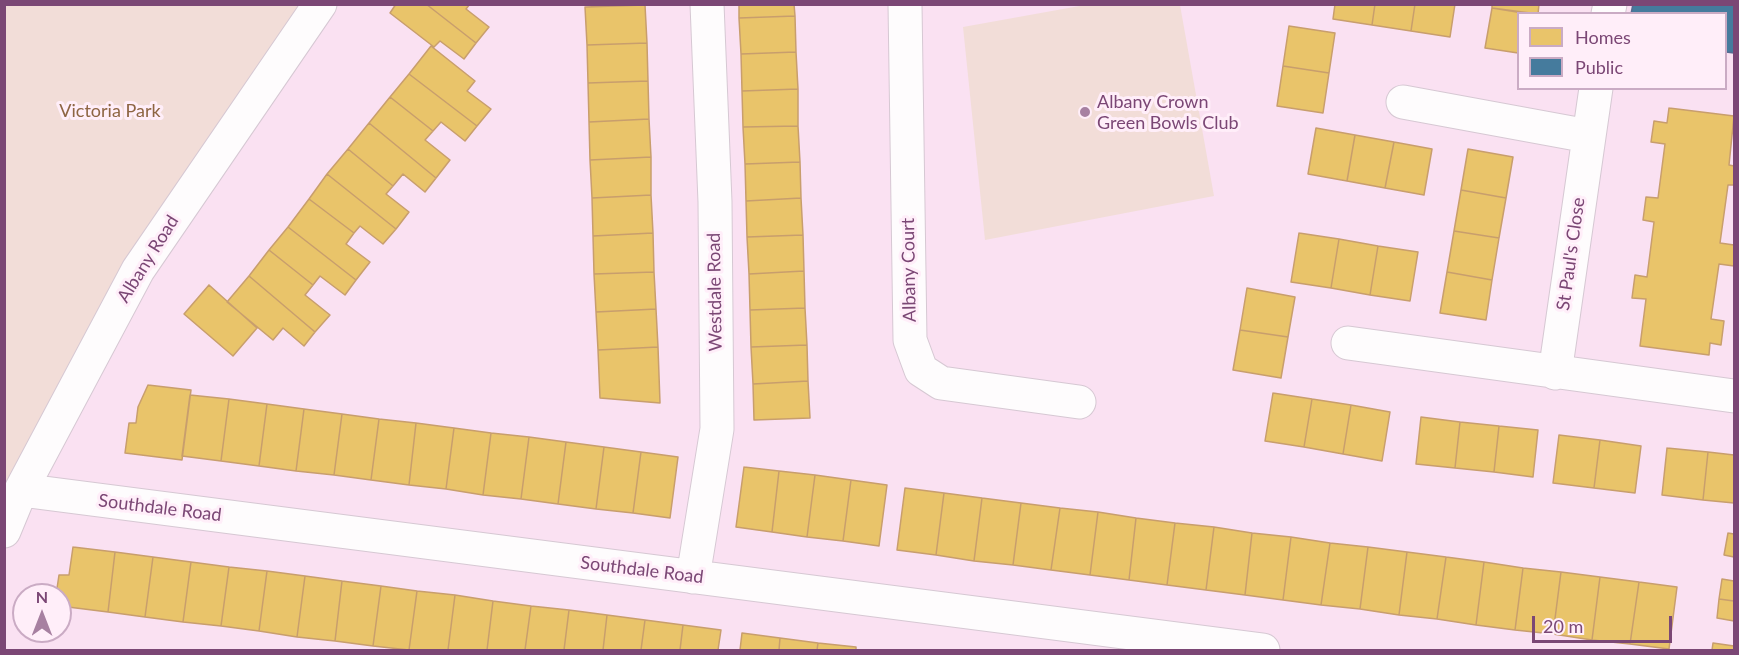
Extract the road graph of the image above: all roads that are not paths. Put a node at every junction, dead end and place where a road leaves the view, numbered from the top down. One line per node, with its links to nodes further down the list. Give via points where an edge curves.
1 (320, 4): 11 (street, Albany Road, via 138,270)
2 (707, 4): 13 (street, Westdale Road, via 715,202 717,429)
3 (905, 4): 10 (street, Albany Court, via 910,340 921,370 941,383)
4 (1596, 90): 6 (street, St Paul's Close)
5 (1403, 102): 6 (street)
6 (1588, 136): 8 (street, St Paul's Close)
7 (1348, 343): 8 (street)
8 (1555, 373): 9 (street)
9 (1734, 396)
10 (1078, 402)
11 (21, 490): 12 (street, Albany Road); 13 (street, Southdale Road)
12 (4, 531)
13 (693, 577): 14 (street, Southdale Road)
14 (1263, 651)

